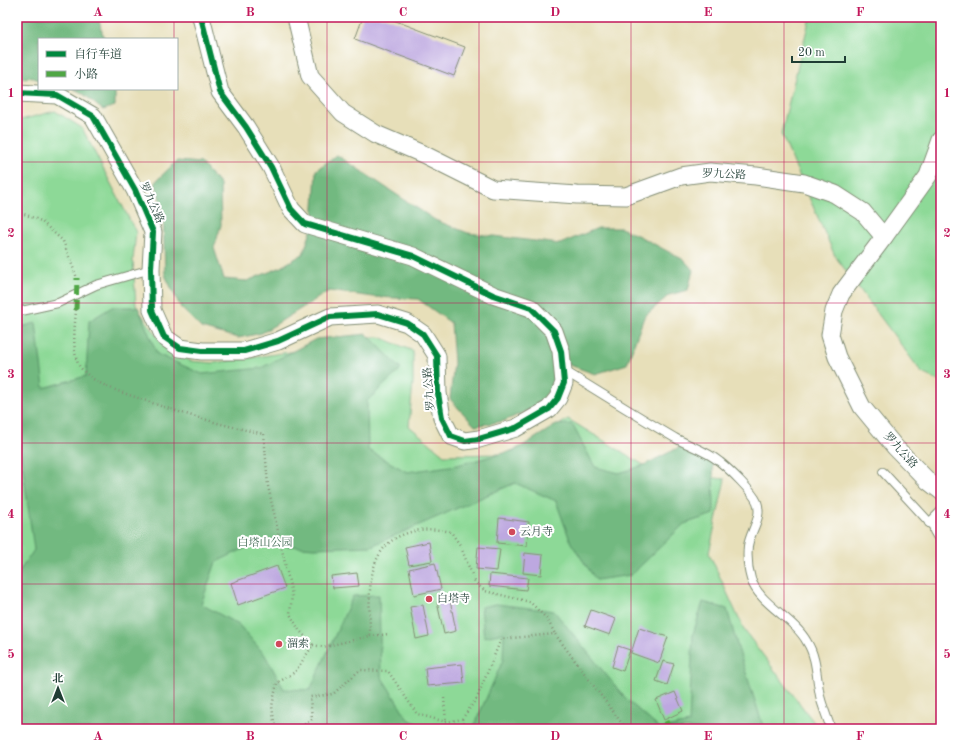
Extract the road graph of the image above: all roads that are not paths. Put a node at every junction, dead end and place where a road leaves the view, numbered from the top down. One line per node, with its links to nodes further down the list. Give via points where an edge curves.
1 (201, 17): 8 (street, 罗九公路, via 220,92 246,127 271,168 291,209 305,224 413,256 493,295 531,308 554,331 561,351)
2 (296, 17): 5 (street, 罗九公路, via 310,76 343,113 376,134 493,189 626,196 681,176 710,172 756,176 804,183 835,194 863,212)
3 (17, 93): 6 (street, 罗九公路, via 57,95 93,116 136,190 153,232)
4 (941, 140): 5 (street, via 928,176)
5 (884, 237): 10 (street, 罗九公路, via 841,294 834,311 830,335 836,357 862,407 895,447)
6 (151, 269): 7 (lane, via 96,285 58,303); 8 (street, 罗九公路, via 152,310 164,336 180,348 244,351 278,341 330,317 378,314 407,323 423,334 437,356 442,418 451,436 465,441 516,428 549,409 558,398 564,383)
7 (17, 312)
8 (563, 370): 15 (lane, via 720,462 751,493 757,502 759,512 748,545 751,579 756,590 807,642)
9 (884, 472): 12 (lane)
10 (941, 491)
11 (941, 511): 12 (lane)
12 (929, 524): 13 (lane); 14 (lane)
13 (941, 535)
14 (941, 543)
15 (831, 729)

